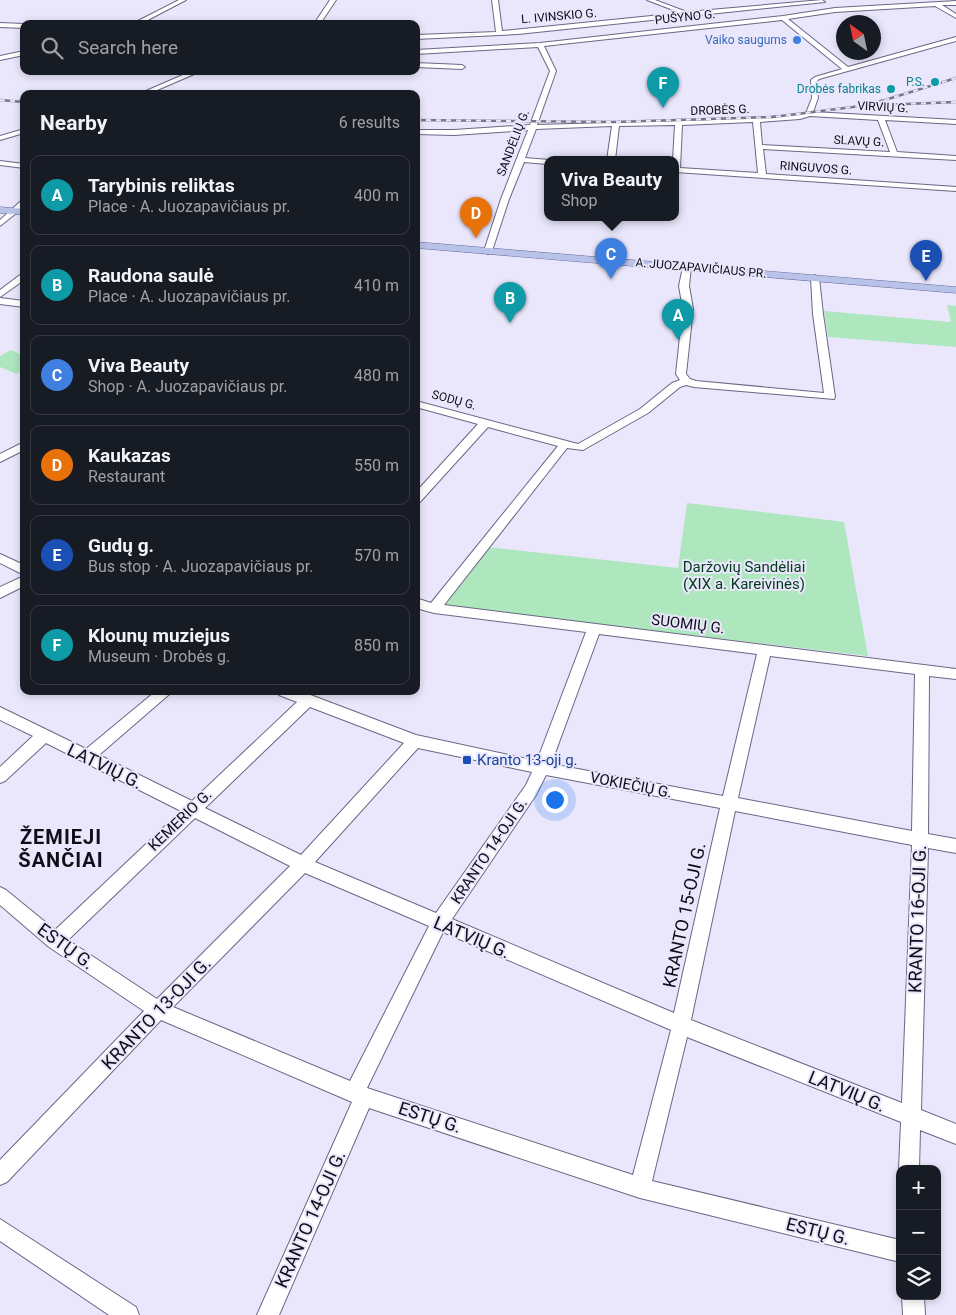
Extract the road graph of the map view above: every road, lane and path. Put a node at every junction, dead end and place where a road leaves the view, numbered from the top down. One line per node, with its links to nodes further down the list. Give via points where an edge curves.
1 (183, 0): 12 (street)
2 (333, 0): 13 (street)
3 (495, 0): 16 (street)
4 (650, 0): 9 (street)
5 (821, 1): 8 (street); 9 (street, L. IVINSKIO G.)
6 (956, 3): 7 (street, PUŠYNO G.)
7 (936, 4): 8 (street, PUŠYNO G.); 10 (street)
8 (835, 10): 11 (street, PUŠYNO G.)
9 (689, 14): 16 (street, L. IVINSKIO G.)
10 (956, 16)
11 (783, 18): 19 (street, PUŠYNO G.); 25 (street)
12 (143, 20)
13 (320, 20)
14 (0, 26): 15 (street)
15 (20, 26)
16 (499, 33): 17 (street, L. IVINSKIO G.)
17 (420, 37)
18 (956, 39): 25 (street)
19 (540, 45): 20 (street, PUŠYNO G.); 34 (street, SANDĖLIŲ G., via 553,71)
20 (420, 52)
21 (20, 54): 22 (street)
22 (0, 58)
23 (420, 65): 24 (street)
24 (462, 66)
25 (846, 68): 28 (street, via 814,80 816,96)
26 (188, 75): 27 (street)
27 (152, 90)
28 (809, 114): 29 (street, VIRVIŲ G.); 30 (street, DROBĖS G.)
29 (881, 119): 31 (street, VIRVIŲ G.); 39 (street)
30 (756, 120): 32 (street, DROBĖS G.); 38 (street)
31 (956, 122)
32 (679, 123): 33 (street, DROBĖS G.); 41 (street)
33 (616, 125): 34 (street, DROBĖS G.); 40 (street)
34 (532, 128): 36 (street, DROBĖS G.); 43 (street, SANDĖLIŲ G.)
35 (20, 132): 37 (street)
36 (420, 132)
37 (0, 138)
38 (760, 147): 39 (street, SLAVŲ G.); 48 (street)
39 (894, 154): 42 (street, SLAVŲ G.)
40 (612, 156)
41 (676, 156)
42 (956, 158)
43 (521, 160): 44 (street); 54 (street, SANDĖLIŲ G.)
44 (544, 162)
45 (0, 163): 46 (street)
46 (20, 166)
47 (679, 170): 48 (street, RINGUVOS G.)
48 (762, 176): 49 (street, RINGUVOS G.)
49 (956, 189)
50 (0, 210): 51 (main road)
51 (19, 212): 52 (street)
52 (0, 224)
53 (420, 245): 54 (main road, A. JUOZAPAVIČIAUS PR.)
54 (488, 251): 55 (main road, A. JUOZAPAVIČIAUS PR.)
55 (687, 267): 57 (main road, A. JUOZAPAVIČIAUS PR.); 62 (street, via 684,286 688,309 682,374)
56 (20, 278): 59 (street)
57 (816, 278): 58 (main road, A. JUOZAPAVIČIAUS PR.); 62 (street, via 830,398)
58 (956, 290)
59 (0, 294)
60 (0, 301): 61 (street)
61 (20, 304)
62 (686, 381): 65 (street, SODŲ G., via 676,385 644,411 579,448)
63 (420, 406): 64 (street, SODŲ G.)
64 (486, 422): 65 (street, SODŲ G.); 68 (street)
65 (566, 444): 74 (street)
66 (20, 447): 67 (street)
67 (0, 459)
68 (420, 495)
69 (0, 558): 70 (street)
70 (20, 569)
71 (20, 582): 72 (street)
72 (0, 593)
73 (420, 603): 74 (street, SUOMIŲ G.)
74 (434, 608): 75 (street, SUOMIŲ G.)
75 (594, 629): 76 (street, SUOMIŲ G.); 86 (street, KRANTO 14-OJI G.)
76 (766, 649): 77 (street, SUOMIŲ G.); 88 (street, KRANTO 15-OJI G.)
77 (922, 670): 78 (street, SUOMIŲ G.); 90 (street, KRANTO 16-OJI G.)
78 (956, 674)
79 (161, 695): 85 (street)
80 (293, 695): 81 (street, VOKIEČIŲ G.)
81 (306, 701): 84 (street, VOKIEČIŲ G.); 89 (street, KEMERIO G.)
82 (0, 713): 83 (street, LATVIŲ G.)
83 (44, 735): 85 (street, LATVIŲ G.); 87 (street)
84 (415, 741): 86 (street, VOKIEČIŲ G.); 92 (street, KRANTO 13-OJI G.)
85 (87, 757): 89 (street, LATVIŲ G.)
86 (542, 768): 88 (street, VOKIEČIŲ G.); 94 (street, KRANTO 14-OJI G., via 531,790)
87 (0, 777)
88 (729, 803): 90 (street, VOKIEČIŲ G.); 97 (street, KRANTO 15-OJI G.)
89 (192, 808): 92 (street, LATVIŲ G.); 95 (street, KEMERIO G.)
90 (920, 839): 91 (street, VOKIEČIŲ G.); 99 (street, KRANTO 16-OJI G.)
91 (956, 846)
92 (303, 864): 94 (street, LATVIŲ G.); 96 (street, KRANTO 13-OJI G.)
93 (0, 894): 95 (street, ESTŲ G.)
94 (439, 923): 97 (street, LATVIŲ G.); 98 (street, KRANTO 14-OJI G.)
95 (56, 941): 96 (street, ESTŲ G.)
96 (158, 1010): 98 (street, ESTŲ G.); 102 (street, KRANTO 13-OJI G.)
97 (681, 1025): 99 (street, LATVIŲ G.); 103 (street, KRANTO 15-OJI G.)
98 (359, 1095): 103 (street, ESTŲ G.); 108 (street, KRANTO 14-OJI G.)
99 (910, 1116): 100 (street, LATVIŲ G.); 101 (street, KRANTO 16-OJI G.)
100 (956, 1134)
101 (910, 1165)
102 (0, 1175)
103 (640, 1188): 105 (street, ESTŲ G.)
104 (0, 1229): 107 (street)
105 (896, 1250)
106 (912, 1300): 109 (street)
107 (128, 1315)
108 (268, 1315)
109 (914, 1315)

